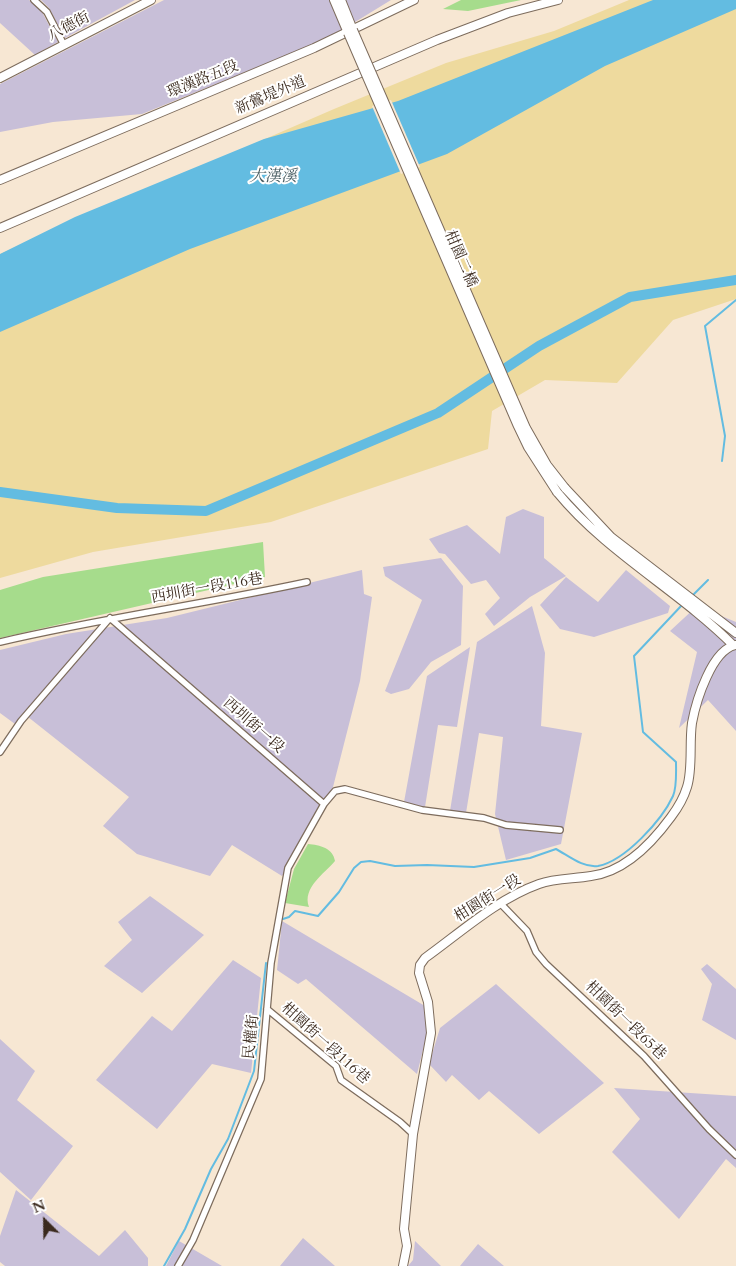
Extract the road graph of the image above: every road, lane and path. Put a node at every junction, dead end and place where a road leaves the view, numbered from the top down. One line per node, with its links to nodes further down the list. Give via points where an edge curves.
1 (34, 0): 8 (street, via 47,12)
2 (151, 0): 8 (street, 八德街)
3 (334, 0): 7 (street)
4 (341, 0): 7 (street)
5 (414, 0): 7 (street, 環漢路五段)
6 (558, 0): 11 (street, 新鶯堤外道, via 508,13 437,40)
7 (350, 32): 10 (street, 環漢路五段); 12 (street, 柑園二橋, bridge, via 517,424 528,446)
8 (64, 45): 9 (street, 八德街)
9 (0, 78)
10 (0, 180)
11 (0, 228)
12 (561, 490): 15 (street, via 611,537); 17 (street, via 598,535 713,624)
13 (307, 582): 14 (street, 西圳街一段116巷, via 224,600)
14 (110, 618): 16 (street, 西圳街一段116巷); 18 (street, via 21,721); 19 (street, 西圳街一段)
15 (736, 633)
16 (0, 642)
17 (735, 645): 21 (street, 柑園街一段, via 724,649 717,657 703,687 692,723 688,787 671,817 655,836 634,857 610,871 540,884)
18 (0, 752)
19 (324, 804): 20 (street, via 335,791 345,789 422,810 484,818 506,825); 22 (street, 民權街, via 288,868 270,963)
20 (560, 830)
21 (501, 904): 23 (street, 柑園街一段, via 425,958 420,965 419,973 431,1017 431,1033); 24 (street, 柑園街一段65巷, via 527,931 536,952 546,964 644,1056)
22 (267, 1009): 23 (street, 柑園街一段116巷, via 336,1066 341,1080); 25 (street, 民權街, via 261,1079 193,1240)
23 (413, 1134): 26 (street, 柑園街一段)
24 (736, 1155)
25 (178, 1266)
26 (403, 1266)

